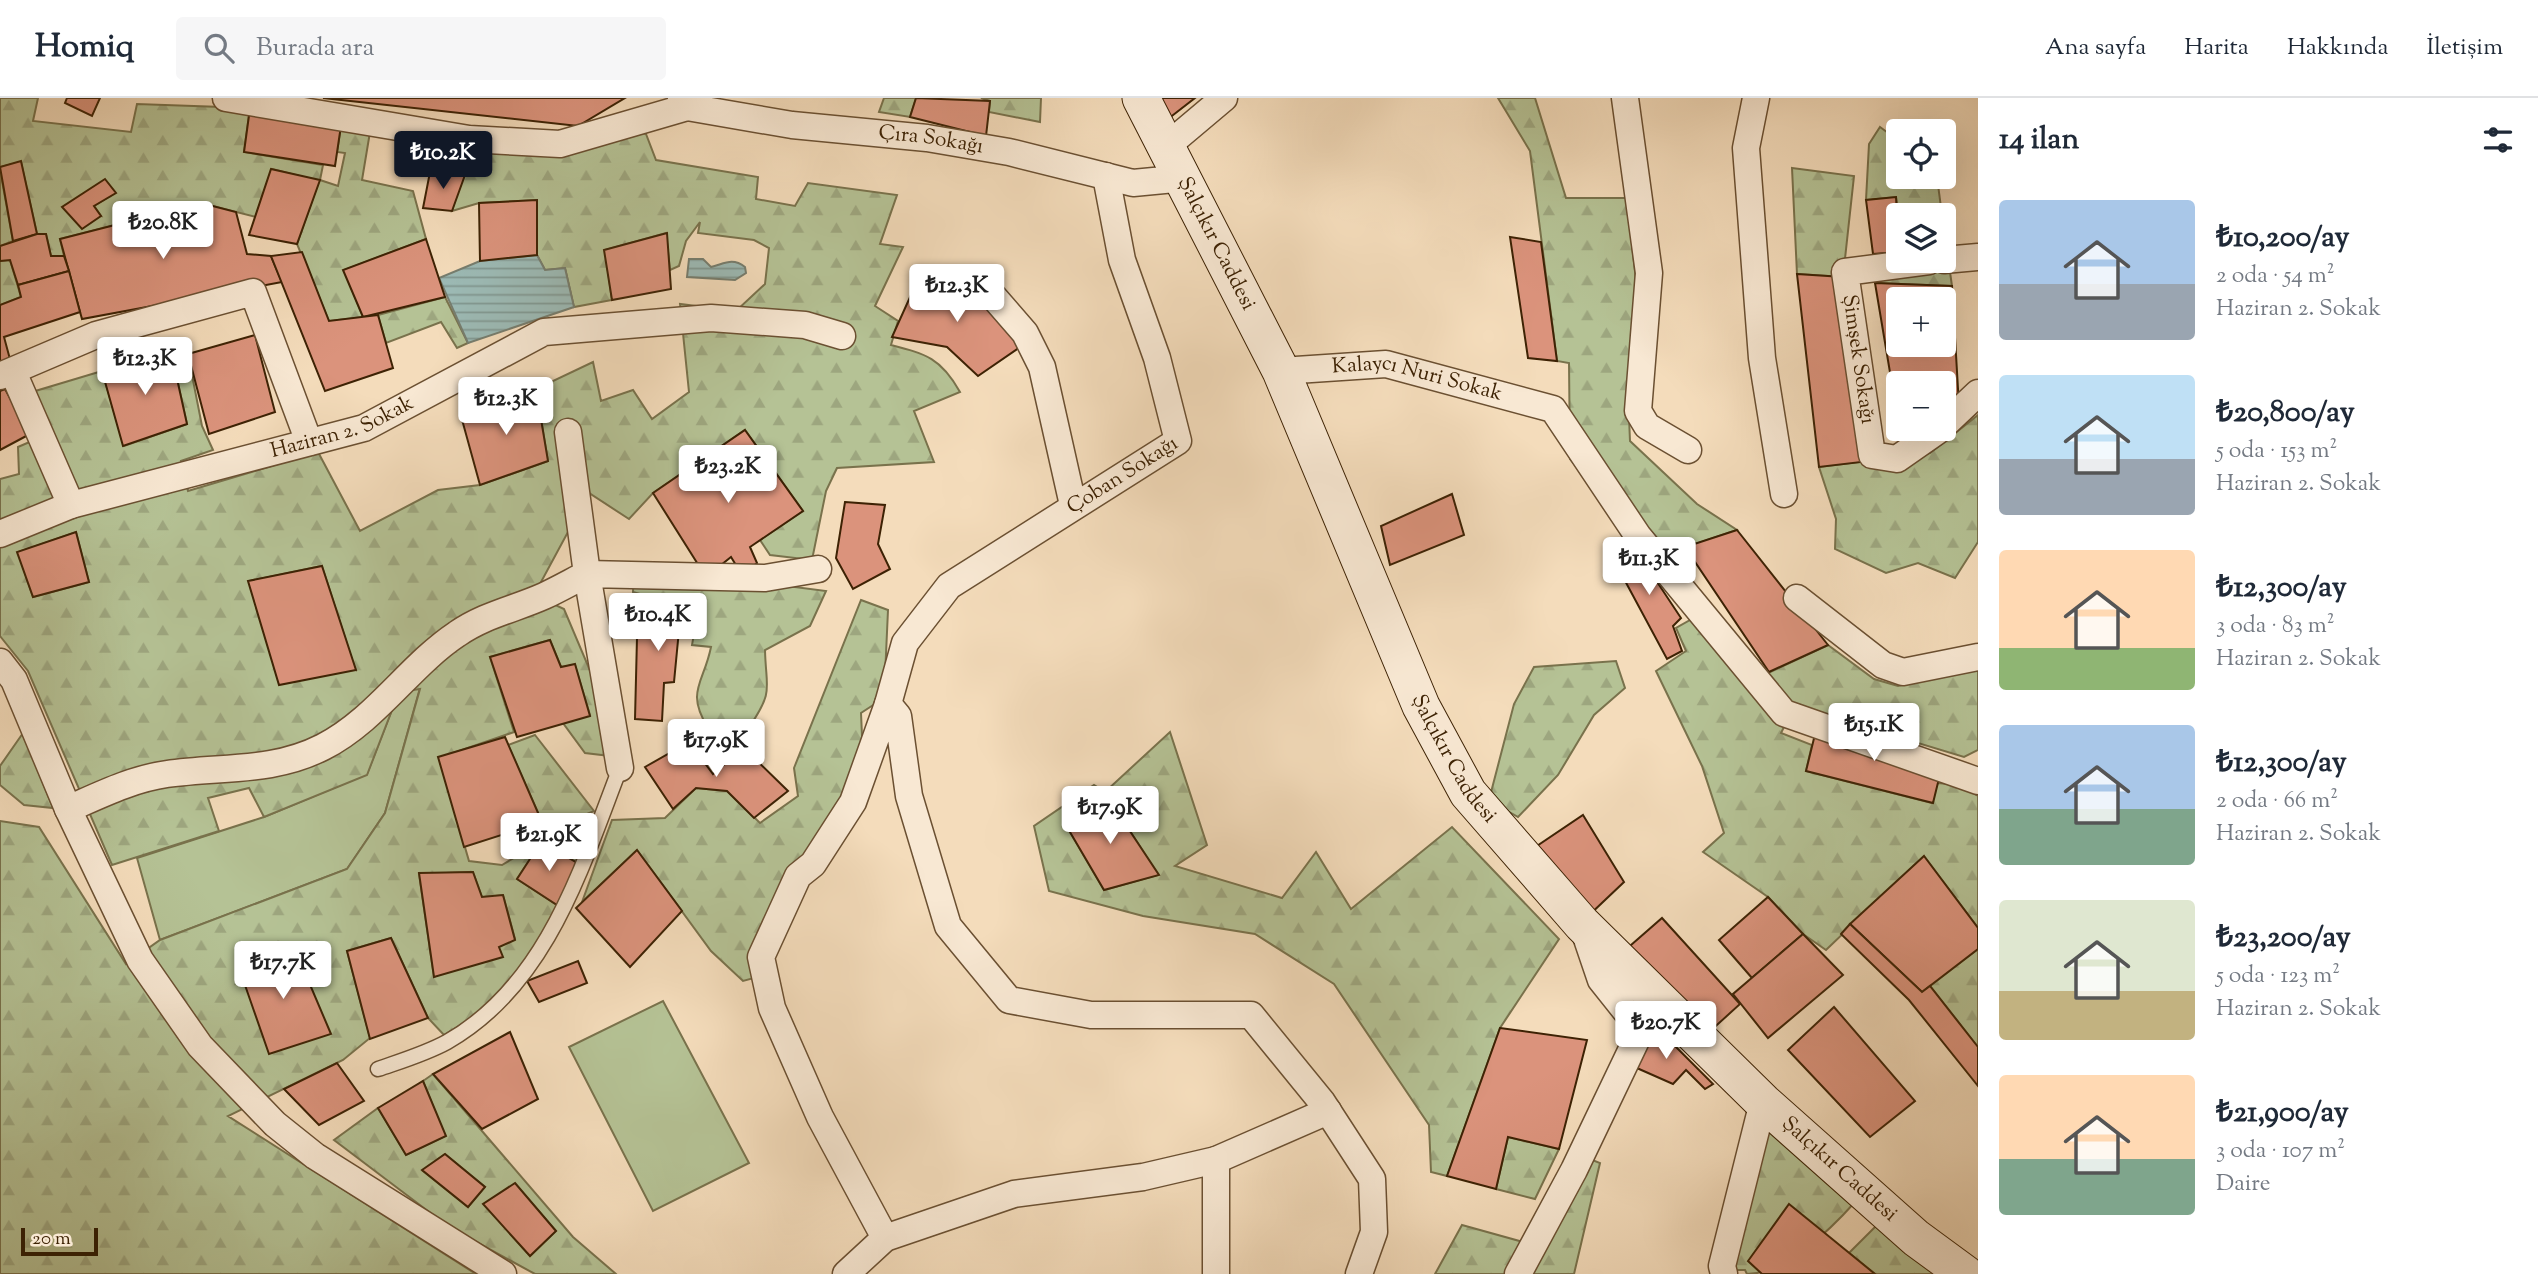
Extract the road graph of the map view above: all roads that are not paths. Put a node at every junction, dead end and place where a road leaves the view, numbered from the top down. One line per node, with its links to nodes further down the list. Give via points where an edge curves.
1 (226, 98): 6 (street, via 470,139 560,144)
2 (1141, 98): 7 (main road, Şalçıkır Caddesi)
3 (1224, 98): 7 (street)
4 (1625, 98): 22 (street, via 1649,274 1639,411 1647,426)
5 (1756, 98): 23 (street, via 1746,148 1762,358)
6 (684, 103): 8 (street, Çıra Sokağı, via 792,125 927,138 1009,152)
7 (1167, 146): 9 (main road, Şalçıkır Caddesi)
8 (1106, 176): 9 (street, Çıra Sokağı, via 1133,183); 25 (street, Çoban Sokağı, via 1122,260 1157,358 1178,441)
9 (1185, 178): 15 (main road, Şalçıkır Caddesi)
10 (1978, 257): 11 (street)
11 (1956, 259)
12 (1886, 267): 20 (street, Şimşek Sokağı, via 1845,272 1872,455 1897,459)
13 (992, 295): 25 (street, via 1025,333 1042,367)
14 (842, 336): 21 (street, Haziran 2. Sokak, via 805,325 711,318 544,332 364,428)
15 (1281, 370): 34 (street, Kalaycı Nuri Sokak, via 1386,364 1553,409 1639,536 1784,713); 36 (main road, Şalçıkır Caddesi, via 1421,706 1468,793)
16 (7, 374): 21 (street, via 96,335 253,292); 24 (street)
17 (1978, 393): 18 (street)
18 (1956, 414)
19 (568, 432): 28 (street)
20 (1923, 441)
21 (309, 442): 24 (street, Haziran 2. Sokak)
22 (1688, 450)
23 (1784, 494)
24 (71, 505): 26 (street, Haziran 2. Sokak)
25 (1073, 505): 32 (street, Çoban Sokağı, via 949,586 905,643)
26 (0, 534)
27 (818, 569): 28 (street, via 765,578)
28 (587, 574): 33 (street); 35 (street, via 456,634 361,721 325,746 254,769 134,780)
29 (1797, 598): 30 (street, via 1883,665 1903,672)
30 (1978, 657)
31 (0, 662): 35 (street, via 14,680)
32 (888, 704): 39 (street, via 898,716 909,796 948,926 1009,1000 1091,1015 1251,1015); 41 (street, Çoban Sokağı, via 853,802 813,864 798,876 761,957 772,1009 820,1116)
33 (620, 768): 37 (lane, via 562,913 521,977 468,1029 429,1051)
34 (1975, 776)
35 (68, 809): 42 (street, via 140,960 171,1008 233,1083 315,1156)
36 (1582, 924): 38 (main road, Şalçıkır Caddesi); 46 (street, via 1601,980 1641,1030)
37 (377, 1069)
38 (1763, 1102): 47 (street, via 1722,1266); 48 (main road, Şalçıkır Caddesi, via 1916,1238)
39 (1328, 1111): 40 (street); 45 (street, via 1372,1179 1374,1232)
40 (1216, 1160): 41 (street, via 1143,1177 1014,1194); 44 (street)
41 (885, 1238): 43 (street)
42 (503, 1274)
43 (846, 1274)
44 (1216, 1274)
45 (1359, 1274)
46 (1518, 1274)
47 (1724, 1274)
48 (1965, 1274)

